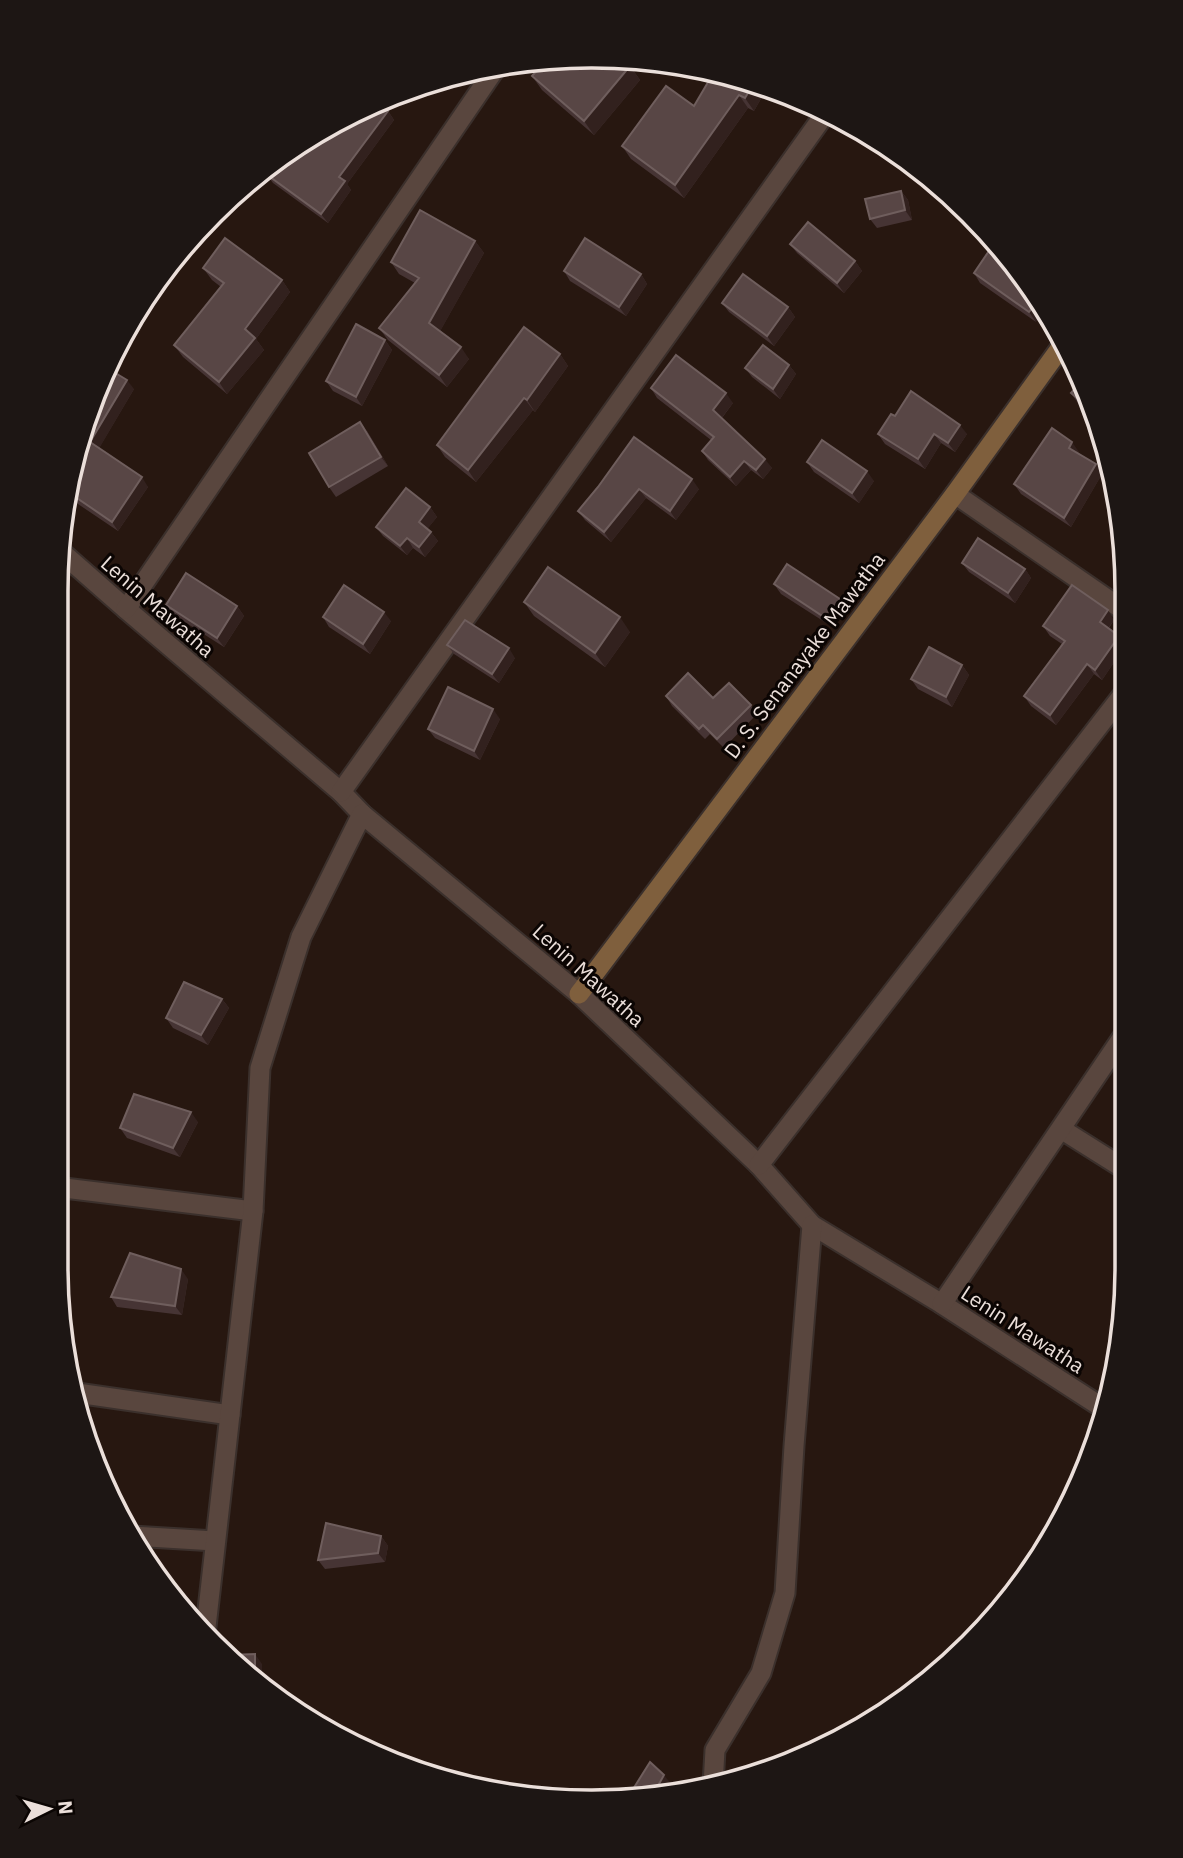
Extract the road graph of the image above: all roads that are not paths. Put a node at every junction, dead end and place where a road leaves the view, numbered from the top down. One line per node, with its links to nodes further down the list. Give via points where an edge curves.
1 (489, 78): 7 (street)
2 (820, 121): 9 (street)
3 (1057, 353): 4 (main road, D. S. Senanayake Mawatha)
4 (955, 494): 6 (street); 11 (main road, D. S. Senanayake Mawatha)
5 (69, 559): 7 (street, Lenin Mawatha)
6 (1115, 604)
7 (126, 610): 9 (street, Lenin Mawatha)
8 (1115, 705): 15 (street)
9 (341, 792): 10 (street, Lenin Mawatha)
10 (362, 814): 11 (street, Lenin Mawatha); 17 (street, via 300,937 260,1068)
11 (579, 994): 15 (street, Lenin Mawatha)
12 (1115, 1048): 13 (street)
13 (1061, 1129): 14 (street); 19 (street)
14 (1115, 1163)
15 (759, 1165): 18 (street, Lenin Mawatha)
16 (68, 1188): 17 (street)
17 (253, 1211): 22 (street)
18 (812, 1225): 19 (street, Lenin Mawatha); 26 (street, via 785,1593 761,1673 715,1750)
19 (942, 1304): 21 (street, Lenin Mawatha)
20 (84, 1394): 22 (street)
21 (1096, 1404)
22 (230, 1415): 24 (street)
23 (143, 1537): 24 (street)
24 (215, 1541): 25 (street)
25 (207, 1621)
26 (714, 1775)

